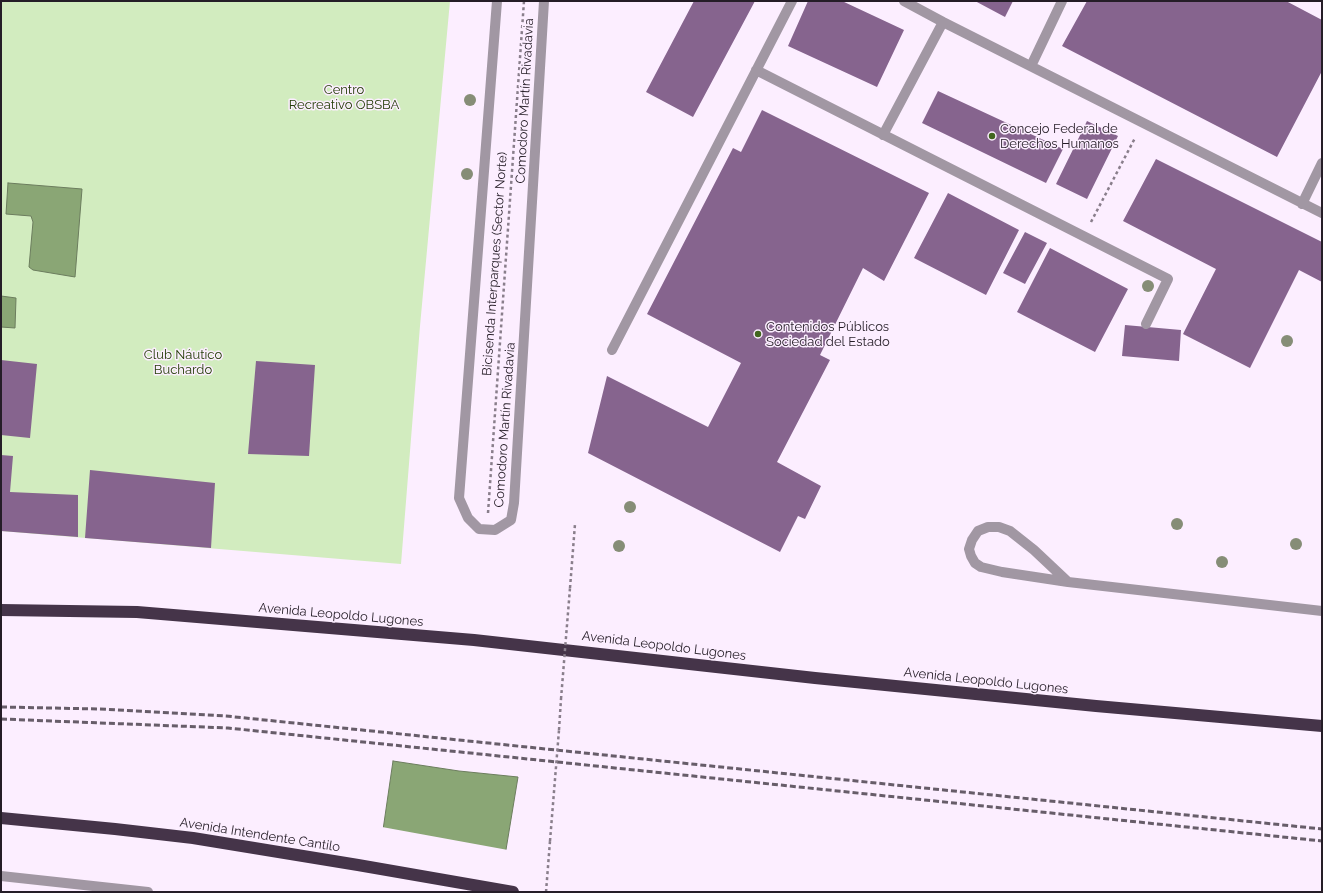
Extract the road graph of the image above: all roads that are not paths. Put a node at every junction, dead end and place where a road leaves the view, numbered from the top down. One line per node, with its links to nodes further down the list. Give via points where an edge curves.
1 (497, 1): 2 (street, Comodoro Martín Rivadavia, via 460,498 468,518 479,529 495,530 511,520 514,503)
2 (544, 1)
3 (792, 1): 8 (street)
4 (904, 1): 6 (street)
5 (1062, 1): 7 (street)
6 (943, 22): 7 (street); 9 (street)
7 (1031, 66): 11 (street)
8 (756, 70): 9 (street); 14 (street)
9 (883, 135): 13 (street, via 1168,279)
10 (1322, 163): 11 (street)
11 (1302, 204): 12 (street)
12 (1322, 213)
13 (1146, 324)
14 (612, 350)
15 (1068, 582): 15 (street, via 1010,531 988,527 978,531 972,540 971,556 981,567); 17 (street)
16 (1, 610): 18 (highway, Avenida Leopoldo Lugones, via 136,612 474,640 987,695)
17 (1322, 611)
18 (1322, 726)
19 (1, 818): 22 (highway, Avenida Intendente Cantilo, via 192,838)
20 (1, 876): 21 (street)
21 (148, 892)
22 (511, 892)

